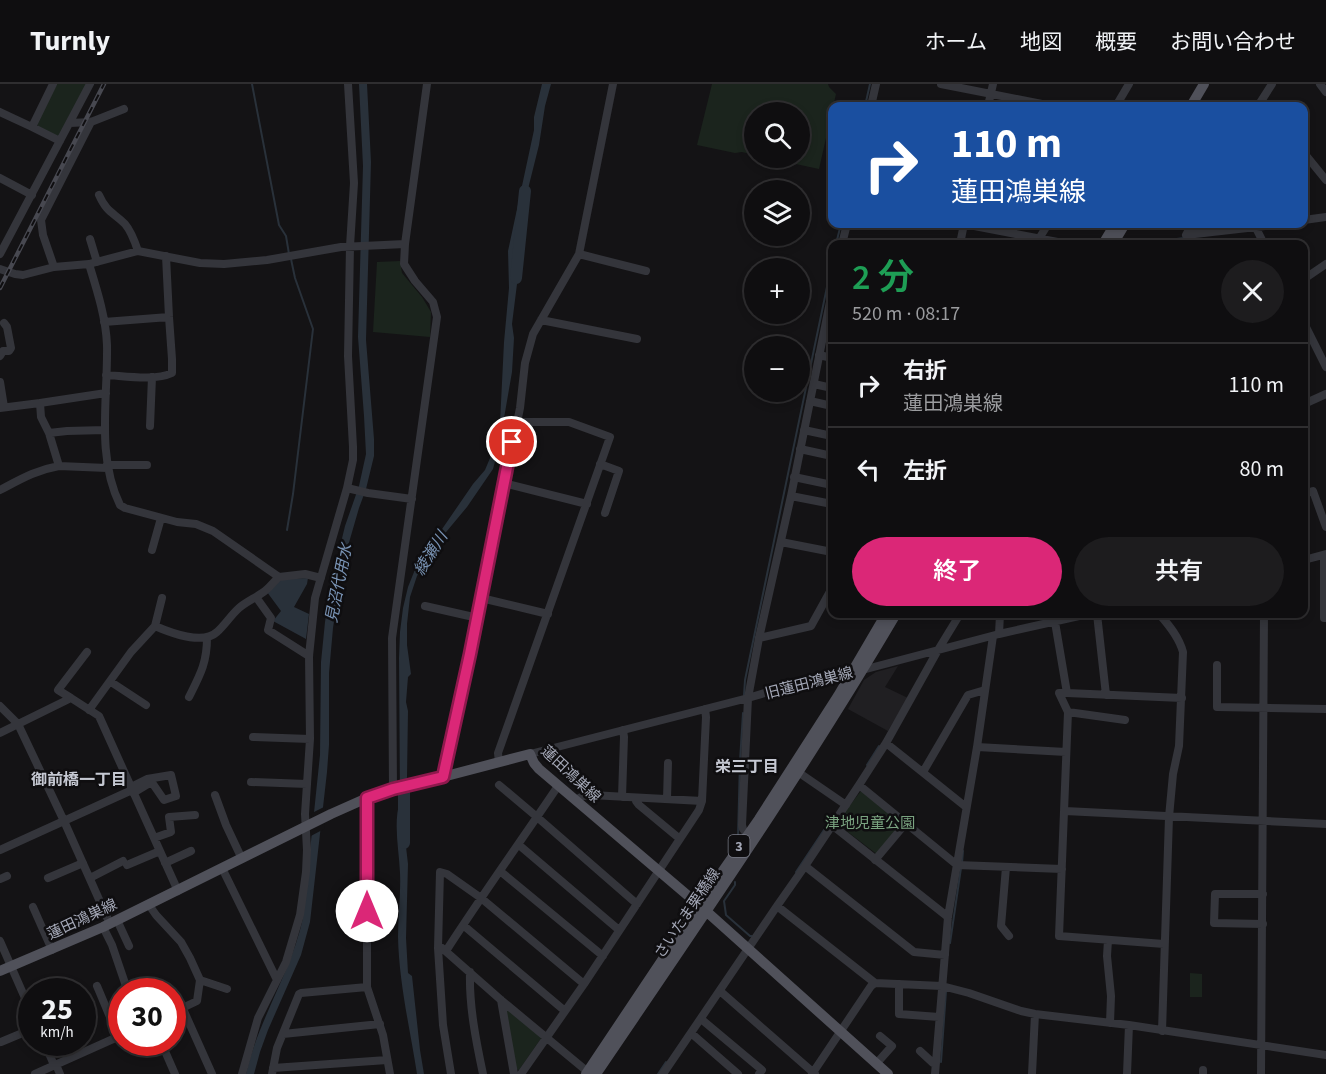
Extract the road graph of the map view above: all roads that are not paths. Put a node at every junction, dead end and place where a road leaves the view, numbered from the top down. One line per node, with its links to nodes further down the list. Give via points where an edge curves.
1 (53, 84): 27 (street)
2 (90, 84): 26 (street)
3 (348, 84): 43 (street)
4 (427, 84): 42 (street)
5 (613, 84): 46 (street)
6 (876, 84): 16 (street)
7 (941, 84): 15 (street)
8 (993, 84): 15 (street)
9 (1129, 84): 19 (street)
10 (1196, 84): 20 (main road)
11 (1204, 84): 21 (main road)
12 (1272, 84): 22 (street)
13 (1320, 84): 14 (street)
14 (1326, 92)
15 (991, 94): 17 (street); 18 (street)
16 (872, 102)
17 (989, 102)
18 (1032, 102)
19 (1118, 102)
20 (1190, 102)
21 (1191, 102)
22 (1263, 102)
23 (124, 109): 25 (street)
24 (0, 112): 27 (street)
25 (91, 122): 26 (street); 50 (street, via 41,220)
26 (70, 123): 28 (street)
27 (32, 127): 28 (street)
28 (60, 141): 32 (street)
29 (1308, 158): 31 (street)
30 (0, 178): 32 (street)
31 (1326, 180)
32 (32, 195): 45 (street)
33 (99, 195): 44 (street, via 104,206 126,225)
34 (1326, 217): 35 (street)
35 (1308, 219)
36 (980, 228): 41 (street)
37 (1190, 228): 39 (street, via 1186,235)
38 (1256, 228): 39 (street)
39 (1203, 237)
40 (90, 239): 48 (street)
41 (1029, 240)
42 (405, 244): 43 (street); 101 (street, via 404,264 433,302 437,317)
43 (354, 246): 47 (street, via 224,264); 97 (street, via 348,356)
44 (138, 251): 47 (street); 48 (street)
45 (0, 254)
46 (579, 254): 52 (street); 56 (street)
47 (166, 256): 55 (street)
48 (93, 263): 50 (street); 57 (street)
49 (1326, 264): 53 (street)
50 (54, 267): 51 (street, via 23,275)
51 (0, 269)
52 (646, 271)
53 (1308, 276)
54 (828, 311): 64 (street)
55 (169, 317): 57 (street); 70 (street, via 172,373)
56 (541, 320): 60 (street); 82 (street, via 525,363)
57 (104, 322): 69 (street)
58 (4, 323): 63 (street)
59 (1308, 331): 61 (street)
60 (637, 339)
61 (1315, 344): 62 (street); 68 (street)
62 (1308, 345)
63 (11, 348): 65 (street); 67 (street)
64 (819, 355): 66 (street); 72 (street)
65 (0, 356)
66 (828, 357)
67 (14, 360)
68 (1326, 366)
69 (106, 375): 70 (street); 74 (street)
70 (152, 377): 83 (street)
71 (0, 382): 81 (street)
72 (814, 384): 73 (street); 76 (street)
73 (828, 386)
74 (106, 393): 79 (street); 84 (street)
75 (1326, 394): 78 (street)
76 (810, 401): 80 (street)
77 (810, 402): 85 (street)
78 (1308, 402)
79 (40, 403): 81 (street); 86 (street)
80 (828, 405)
81 (2, 407)
82 (516, 422): 90 (street, via 569,422 610,436); 95 (street)
83 (150, 426)
84 (105, 430): 86 (street); 93 (street)
85 (804, 430): 87 (street); 88 (street)
86 (49, 434): 92 (street)
87 (828, 435)
88 (800, 449): 89 (street); 94 (street)
89 (828, 455)
90 (600, 464): 103 (street); 104 (street, via 619,471)
91 (147, 465): 93 (street)
92 (59, 466): 93 (street); 98 (street, via 37,470)
93 (107, 467): 105 (street, via 120,505)
94 (794, 477): 96 (street); 100 (street)
95 (504, 483): 103 (street); 117 (street)
96 (828, 484)
97 (351, 488): 101 (street); 113 (street)
98 (0, 490)
99 (1308, 493): 106 (street, via 1313,491)
100 (791, 496): 102 (street); 107 (street)
101 (412, 500): 177 (street, via 392,638)
102 (828, 503)
103 (587, 504): 120 (street)
104 (605, 513)
105 (161, 518): 108 (street); 112 (street, via 213,531)
106 (1326, 527)
107 (781, 542): 109 (street); 135 (street)
108 (152, 550)
109 (828, 551)
110 (1325, 555): 111 (street); 118 (street)
111 (1308, 559)
112 (279, 577): 113 (street, via 305,574); 115 (street)
113 (321, 578): 138 (street)
114 (828, 595): 135 (street, via 811,626)
115 (256, 597): 134 (street); 138 (street, via 271,618 268,630)
116 (162, 598): 132 (street)
117 (481, 598): 120 (street); 121 (street)
118 (1325, 601): 130 (street)
119 (424, 606): 121 (street)
120 (548, 614): 167 (street, via 498,753)
121 (478, 618): 171 (street)
122 (884, 618): 141 (main road, さいたま栗橋線 / 3)
123 (894, 618): 140 (main road, さいたま栗橋線 / 3)
124 (958, 618): 136 (street)
125 (999, 618): 133 (street)
126 (1069, 618): 131 (street, 旧蓮田鴻巣線)
127 (1097, 618): 145 (street)
128 (1163, 618): 148 (street, via 1181,643)
129 (1264, 618): 152 (street)
130 (1326, 618)
131 (1055, 622): 133 (street, 旧蓮田鴻巣線); 144 (street)
132 (155, 626): 134 (street, via 193,638); 142 (street)
133 (996, 635): 136 (street, 旧蓮田鴻巣線); 143 (street)
134 (207, 638): 146 (street, via 202,672)
135 (759, 638): 149 (street)
136 (938, 650): 140 (street, 旧蓮田鴻巣線); 163 (street)
137 (87, 652): 147 (street, via 58,690)
138 (309, 656): 162 (street)
139 (1216, 665): 152 (street, via 1217,707)
140 (863, 669): 141 (street, 旧蓮田鴻巣線); 169 (main road, さいたま栗橋線 / 3)
141 (851, 673): 149 (street, 旧蓮田鴻巣線); 198 (main road, さいたま栗橋線 / 3)
142 (111, 682): 150 (street); 155 (street)
143 (986, 690): 164 (street); 170 (street, via 968,695)
144 (1067, 693): 145 (street); 156 (street, via 1059,693)
145 (1106, 695): 148 (street)
146 (189, 697)
147 (71, 698): 155 (street); 158 (street)
148 (1182, 698): 191 (street)
149 (744, 699): 153 (street, 旧蓮田鴻巣線); 198 (street, via 742,825)
150 (146, 705)
151 (0, 706): 158 (street)
152 (1264, 707): 154 (street); 193 (street)
153 (705, 709): 159 (street, 旧蓮田鴻巣線); 185 (street)
154 (1326, 709)
155 (89, 710): 178 (street, via 99,716)
156 (1068, 712): 157 (street); 165 (street)
157 (1125, 720)
158 (18, 724): 160 (street); 192 (street)
159 (623, 730): 166 (street, 旧蓮田鴻巣線); 180 (street)
160 (0, 733)
161 (253, 737): 162 (street)
162 (310, 739): 173 (street)
163 (886, 743): 170 (street); 174 (street)
164 (981, 747): 165 (street); 187 (street)
165 (1066, 752): 188 (street)
166 (530, 754): 167 (main road, 蓮田鴻巣線); 176 (main road, 蓮田鴻巣線)
167 (499, 762): 171 (main road, 蓮田鴻巣線)
168 (668, 763): 183 (street)
169 (798, 772): 186 (street); 225 (main road, さいたま栗橋線 / 3)
170 (923, 772): 187 (street)
171 (443, 777): 177 (main road, 蓮田鴻巣線)
172 (251, 782): 173 (street)
173 (307, 784): 197 (street)
174 (859, 785): 186 (street); 194 (street)
175 (499, 786): 190 (street)
176 (558, 786): 184 (main road, 蓮田鴻巣線); 190 (street)
177 (394, 789): 181 (main road, 蓮田鴻巣線)
178 (132, 790): 178 (street, via 153,784 164,800 176,796 171,775 147,779); 192 (street); 199 (street)
179 (215, 795): 205 (street)
180 (622, 797): 182 (street); 184 (street, via 591,795)
181 (367, 798): 197 (main road, 蓮田鴻巣線); 253 (street)
182 (636, 798): 183 (street); 200 (street)
183 (667, 799): 185 (street)
184 (575, 800): 215 (main road, 蓮田鴻巣線)
185 (702, 801): 200 (street)
186 (846, 805): 196 (street)
187 (966, 807): 209 (street)
188 (1065, 811): 191 (street); 213 (street)
189 (195, 815): 199 (street, via 169,818 171,831)
190 (537, 817): 201 (street); 221 (street)
191 (1169, 817): 193 (street); 234 (street)
192 (64, 821): 202 (street); 207 (street)
193 (1263, 821): 195 (street); 219 (street)
194 (906, 823): 206 (street); 209 (street)
195 (1326, 824)
196 (832, 825): 206 (street); 210 (street)
197 (305, 827): 205 (main road, 蓮田鴻巣線); 246 (street, via 306,872 300,915)
198 (747, 834): 225 (main road, さいたま栗橋線 / 3)
199 (154, 838): 203 (street)
200 (680, 840): 215 (street)
201 (519, 845): 214 (street); 230 (street)
202 (0, 850)
203 (160, 851): 208 (street); 217 (street)
204 (191, 851): 208 (street)
205 (242, 859): 212 (main road, 蓮田鴻巣線)
206 (876, 860): 226 (street)
207 (83, 863): 216 (street); 217 (street)
208 (165, 863): 218 (street)
209 (957, 865): 211 (street); 226 (street)
210 (805, 866): 223 (street); 239 (street, via 914,952)
211 (1006, 867): 213 (street); 231 (street, via 1001,926)
212 (222, 868): 218 (main road, 蓮田鴻巣線); 246 (street)
213 (1062, 869): 232 (street, via 1059,936)
214 (500, 871): 220 (street); 240 (street)
215 (658, 871): 221 (street); 225 (main road, 蓮田鴻巣線)
216 (48, 878)
217 (90, 878): 227 (street)
218 (178, 891): 222 (main road, 蓮田鴻巣線)
219 (1263, 894): 228 (street); 228 (street, via 1215,894 1214,923)
220 (481, 898): 229 (street); 236 (street, via 440,872); 249 (street)
221 (637, 904): 230 (street)
222 (149, 905): 227 (main road, 蓮田鴻巣線); 245 (street, via 181,942)
223 (777, 906): 237 (street); 248 (street)
224 (33, 907): 238 (street)
225 (703, 908): 237 (main road, 蓮田鴻巣線); 286 (main road, さいたま栗橋線 / 3)
226 (948, 917): 239 (street)
227 (110, 923): 235 (street); 238 (main road, 蓮田鴻巣線); 244 (street, via 112,945)
228 (1263, 924): 276 (street)
229 (463, 925): 236 (street); 259 (street)
230 (619, 930): 240 (street)
231 (1009, 936)
232 (1107, 940): 234 (street); 264 (street)
233 (0, 941): 241 (street)
234 (1164, 944): 267 (street)
235 (129, 946)
236 (442, 949): 243 (street); 293 (street, via 443,1025)
237 (748, 949): 255 (street); 269 (main road, 蓮田鴻巣線)
238 (52, 950): 241 (main road, 蓮田鴻巣線)
239 (945, 955): 252 (street)
240 (603, 956): 249 (street)
241 (11, 966): 242 (main road, 蓮田鴻巣線); 247 (street)
242 (0, 971)
243 (470, 972): 256 (street); 294 (street, via 469,991)
244 (123, 978)
245 (200, 980): 254 (street); 257 (street, via 197,1001)
246 (277, 980): 291 (street, via 258,1018)
247 (18, 981)
248 (876, 983): 250 (street); 269 (street)
249 (584, 984): 259 (street)
250 (899, 984): 252 (street); 262 (street, via 899,1014)
251 (97, 986): 258 (street)
252 (942, 986): 260 (street); 262 (street)
253 (367, 987): 265 (street); 270 (street, via 299,994)
254 (227, 989)
255 (720, 991): 263 (street); 300 (street)
256 (501, 1000): 273 (street); 295 (street)
257 (186, 1006)
258 (108, 1009)
259 (565, 1011): 273 (street)
260 (1035, 1014): 264 (street); 303 (street)
261 (186, 1015): 290 (street)
262 (939, 1017): 282 (street)
263 (701, 1019): 268 (street); 299 (street, via 762,1070)
264 (1110, 1023): 266 (street)
265 (380, 1024): 270 (street); 281 (street)
266 (1129, 1025): 267 (street); 304 (street)
267 (1162, 1031): 276 (street)
268 (691, 1033): 297 (street); 298 (street)
269 (841, 1033): 283 (main road, 蓮田鴻巣線); 300 (street)
270 (283, 1034): 285 (street)
271 (18, 1035): 275 (street)
272 (880, 1036): 283 (street, via 892,1046)
273 (547, 1037): 286 (street); 296 (street)
274 (108, 1040): 284 (street)
275 (1, 1042)
276 (1261, 1046): 278 (street); 305 (street)
277 (920, 1051): 282 (street)
278 (1326, 1055)
279 (50, 1056): 284 (street)
280 (167, 1056): 289 (street)
281 (387, 1059): 285 (street); 292 (street)
282 (936, 1063): 302 (street)
283 (876, 1064): 301 (main road, 蓮田鴻巣線)
284 (54, 1065): 287 (street); 288 (street)
285 (272, 1071)
286 (590, 1073)
287 (35, 1074)
288 (60, 1074)
289 (175, 1074)
290 (212, 1074)
291 (242, 1074)
292 (390, 1074)
293 (451, 1074)
294 (483, 1074)
295 (514, 1074)
296 (521, 1074)
297 (664, 1074)
298 (738, 1074)
299 (759, 1074)
300 (813, 1074)
301 (888, 1074)
302 (936, 1074)
303 (1032, 1074)
304 (1127, 1074)
305 (1261, 1074)

